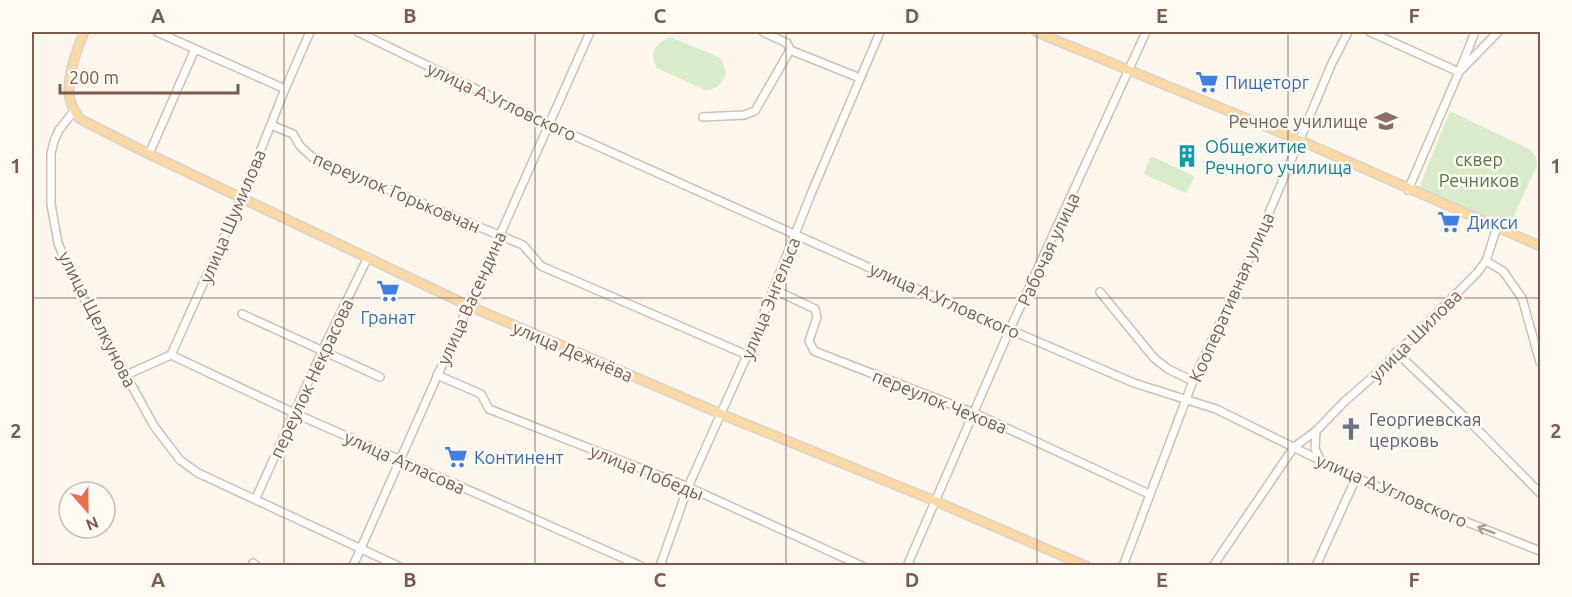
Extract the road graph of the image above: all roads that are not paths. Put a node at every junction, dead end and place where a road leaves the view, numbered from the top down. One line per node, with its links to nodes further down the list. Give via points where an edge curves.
1 (84, 32): 20 (main road, via 68,92)
2 (157, 32): 14 (street)
3 (310, 32): 19 (street, улица Шумилова)
4 (358, 32): 23 (street, улица А.Угловского)
5 (590, 32): 23 (street, улица Васендина)
6 (763, 32): 15 (street, via 787,43)
7 (880, 32): 18 (street, улица Энгельса)
8 (1036, 32): 16 (main road)
9 (1146, 32): 16 (street, Рабочая улица)
10 (1348, 32): 24 (street, Кооперативная улица)
11 (1370, 32): 17 (street)
12 (1474, 32): 17 (street)
13 (1498, 32): 17 (street)
14 (195, 50): 19 (street); 25 (street)
15 (790, 50): 18 (street); 21 (street, via 755,111)
16 (1129, 70): 24 (main road); 38 (street, Рабочая улица)
17 (1459, 72): 26 (street)
18 (860, 78): 30 (street, улица Энгельса)
19 (285, 89): 22 (street, улица Шумилова)
20 (74, 111): 25 (main road, улица Дежнёва, via 80,118); 44 (street, улица Щелкунова, via 59,130 51,154 51,204 56,233 71,275)
21 (703, 117)
22 (272, 124): 27 (street, улица Шумилова); 29 (street, переулок Горьковчан, via 293,134 314,158)
23 (548, 124): 29 (street, улица Васендина); 30 (street, улица А.Угловского)
24 (1299, 140): 26 (main road); 47 (street, Кооперативная улица)
25 (149, 154): 27 (main road, улица Дежнёва)
26 (1408, 190): 28 (main road)
27 (242, 197): 32 (main road, улица Дежнёва); 41 (street, улица Шумилова)
28 (1497, 227): 31 (main road); 33 (street, улица Шилова)
29 (499, 235): 36 (street, улица Васендина); 42 (street, via 523,245 541,266)
30 (796, 235): 34 (street, улица Энгельса); 38 (street, улица А.Угловского)
31 (1540, 246)
32 (368, 257): 36 (main road, улица Дежнёва); 39 (street, переулок Некрасова)
33 (1486, 261): 40 (street, улица Шилова); 43 (street, via 1503,271 1522,298)
34 (773, 289): 42 (street, улица Энгельса); 50 (street, переулок Чехова, via 815,309 817,317 809,341 814,351)
35 (1100, 292): 47 (street, via 1154,358)
36 (467, 305): 45 (street, улица Васендина); 51 (main road, улица Дежнёва)
37 (242, 314): 39 (street)
38 (1010, 329): 48 (street, улица А.Угловского, via 1134,383); 50 (street, Рабочая улица)
39 (322, 351): 46 (street); 49 (street, переулок Некрасова)
40 (1396, 352): 52 (street, улица Шилова); 58 (street)
41 (171, 355): 44 (street); 49 (street, улица Атласова)
42 (747, 355): 51 (street, улица Энгельса)
43 (1540, 362)
44 (126, 375): 60 (street, улица Щелкунова, via 154,426 180,460 198,473)
45 (437, 375): 54 (street, улица Васендина); 57 (street, улица Победы, via 481,394 489,409)
46 (380, 377)
47 (1193, 381): 48 (street, Кооперативная улица)
48 (1187, 399): 53 (street, улица А.Угловского); 59 (street, Кооперативная улица)
49 (294, 413): 54 (street, улица Атласова); 60 (street, переулок Некрасова)
50 (974, 413): 59 (street, переулок Чехова); 61 (street, Рабочая улица)
51 (721, 414): 57 (street, улица Энгельса); 61 (main road, улица Дежнёва)
52 (1316, 431): 53 (street, улица Шилова); 55 (street, via 1314,443)
53 (1294, 447): 55 (street, улица А.Угловского); 72 (street, улица Шилова)
54 (400, 459): 62 (street, улица Васендина); 66 (street, улица Атласова)
55 (1320, 459): 56 (street, улица А.Угловского)
56 (1356, 478): 63 (street, улица А.Угловского, one-way to 56); 73 (street)
57 (688, 487): 67 (street, улица Энгельса); 68 (street, улица Победы)
58 (1540, 493)
59 (1149, 494): 71 (street, Кооперативная улица)
60 (256, 498): 62 (street)
61 (935, 501): 69 (street, Рабочая улица); 70 (main road, улица Дежнёва)
62 (361, 549): 64 (street, улица Васендина); 65 (street)
63 (1540, 551)
64 (353, 566)
65 (398, 566)
66 (641, 566)
67 (660, 566)
68 (862, 566)
69 (907, 566)
70 (1086, 566)
71 (1123, 566)
72 (1213, 566)
73 (1316, 566)

